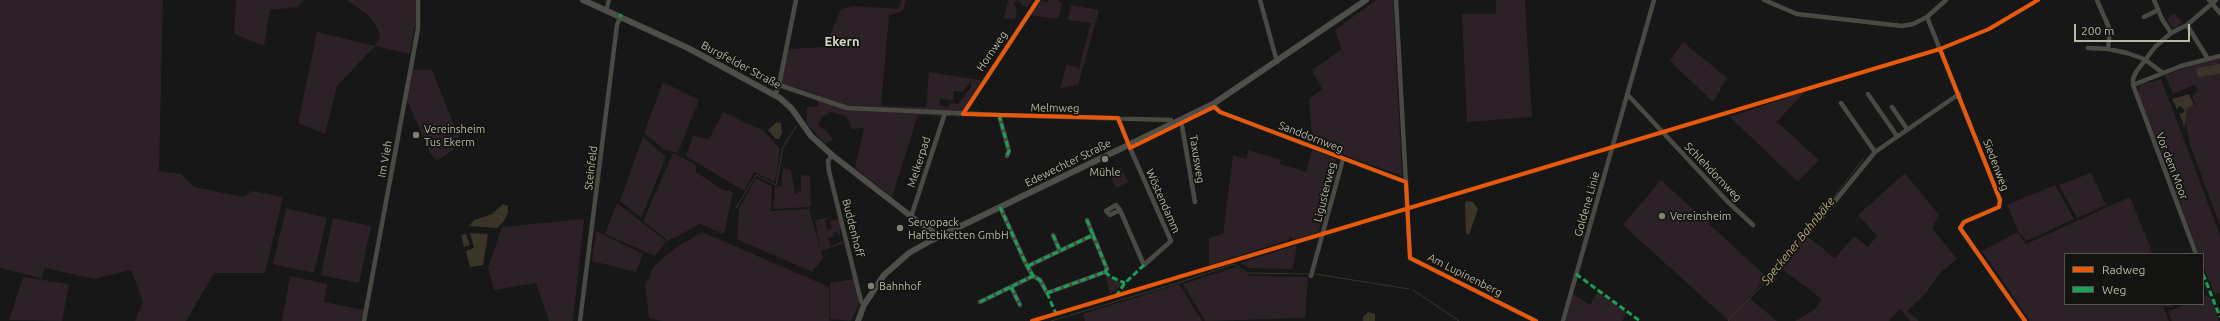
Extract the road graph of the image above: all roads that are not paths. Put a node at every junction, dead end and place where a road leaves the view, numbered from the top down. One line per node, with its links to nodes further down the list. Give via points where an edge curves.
1 (418, 0): 74 (street, Im Vieh, via 418,29)
2 (583, 0): 16 (main road, Burgfelder Straße)
3 (609, 0): 16 (street)
4 (796, 0): 30 (street)
5 (1038, 0): 40 (street, Hornweg)
6 (1260, 0): 28 (street)
7 (1366, 0): 28 (main road, Edewechter Straße)
8 (1396, 0): 52 (street, Am Lupinenberg)
9 (1654, 0): 32 (street, Goldene Linie)
10 (1764, 0): 19 (street, via 1797,14 1895,26 1908,26)
11 (1946, 0): 19 (street)
12 (2097, 0): 24 (street, via 2110,30)
13 (2154, 0): 15 (street)
14 (2212, 1): 17 (street); 21 (street)
15 (2158, 10): 20 (street); 22 (street)
16 (606, 11): 18 (main road, Burgfelder Straße)
17 (2220, 13)
18 (620, 17): 35 (main road, Burgfelder Straße, via 688,48); 75 (street, Steinfeld)
19 (1927, 17): 34 (street, Siedenweg)
20 (2144, 17)
21 (2187, 25): 22 (street); 27 (street)
22 (2171, 33): 26 (street)
23 (2088, 48): 24 (street)
24 (2108, 49): 26 (street)
25 (2220, 56): 27 (street)
26 (2144, 59): 29 (street); 31 (street, via 2132,79)
27 (2208, 59): 29 (street)
28 (1276, 62): 37 (main road, Edewechter Straße)
29 (2163, 73): 31 (street)
30 (779, 85): 35 (street); 39 (street, Melmweg, via 847,108)
31 (2133, 85): 66 (street, Vor dem Moor)
32 (1627, 94): 59 (street, Schlehdornweg, via 1727,201); 78 (street, Goldene Linie)
33 (1868, 94): 46 (street)
34 (1959, 94): 45 (street); 79 (street, Siedenweg, via 2000,200 1999,207 1964,222 1960,228)
35 (775, 95): 49 (main road, Burgfelder Straße, via 788,105 811,136)
36 (1841, 103): 48 (street)
37 (1213, 104): 44 (main road, Edewechter Straße); 51 (street, Sanddornweg, via 1220,112)
38 (1892, 107): 45 (street)
39 (945, 113): 40 (street, Melmweg); 56 (street, Melkerpad)
40 (963, 114): 41 (street, Melmweg)
41 (999, 116): 42 (street, Melmweg); 50 (street, via 1009,151)
42 (1118, 118): 43 (street, Melmweg); 47 (street)
43 (1171, 120)
44 (1181, 120): 47 (main road, Edewechter Straße); 53 (street, Taxusweg)
45 (1907, 129): 46 (street)
46 (1897, 136): 48 (street)
47 (1128, 145): 54 (main road, Edewechter Straße); 55 (street, Wöstendamm, via 1171,241 1144,265)
48 (1875, 152): 60 (street)
49 (832, 155): 56 (main road, Burgfelder Straße); 72 (street, Buddenhoff, via 828,161 829,171)
50 (1007, 156)
51 (1343, 159): 52 (street, Sanddornweg); 69 (street, Ligusterweg)
52 (1406, 182): 77 (street, Am Lupinenberg, via 1410,258)
53 (1195, 202)
54 (1000, 207): 63 (main road, Edewechter Straße); 67 (street)
55 (1120, 210)
56 (911, 217): 58 (main road, Burgfelder Straße)
57 (1087, 220): 62 (street)
58 (922, 225): 63 (main road, Burgfelder Straße); 64 (main road, Burgfelder Straße)
59 (1753, 225)
60 (1808, 234)
61 (1053, 235): 65 (street)
62 (1093, 235): 65 (street); 68 (street, via 1107,269 1105,272 1047,293 1040,280)
63 (939, 236): 64 (main road, Edewechter Straße)
64 (932, 240): 72 (main road, Edewechter Straße, via 909,252 891,267)
65 (1060, 251): 67 (street)
66 (2196, 253)
67 (1028, 266): 68 (street)
68 (1033, 276): 70 (street)
69 (1311, 276)
70 (1011, 287): 71 (street); 73 (street)
71 (980, 302)
72 (864, 305): 76 (main road, Edewechter Straße)
73 (1020, 305)
74 (364, 321)
75 (580, 321)
76 (858, 321)
77 (1536, 321)
78 (1563, 321)
79 (2025, 321)

